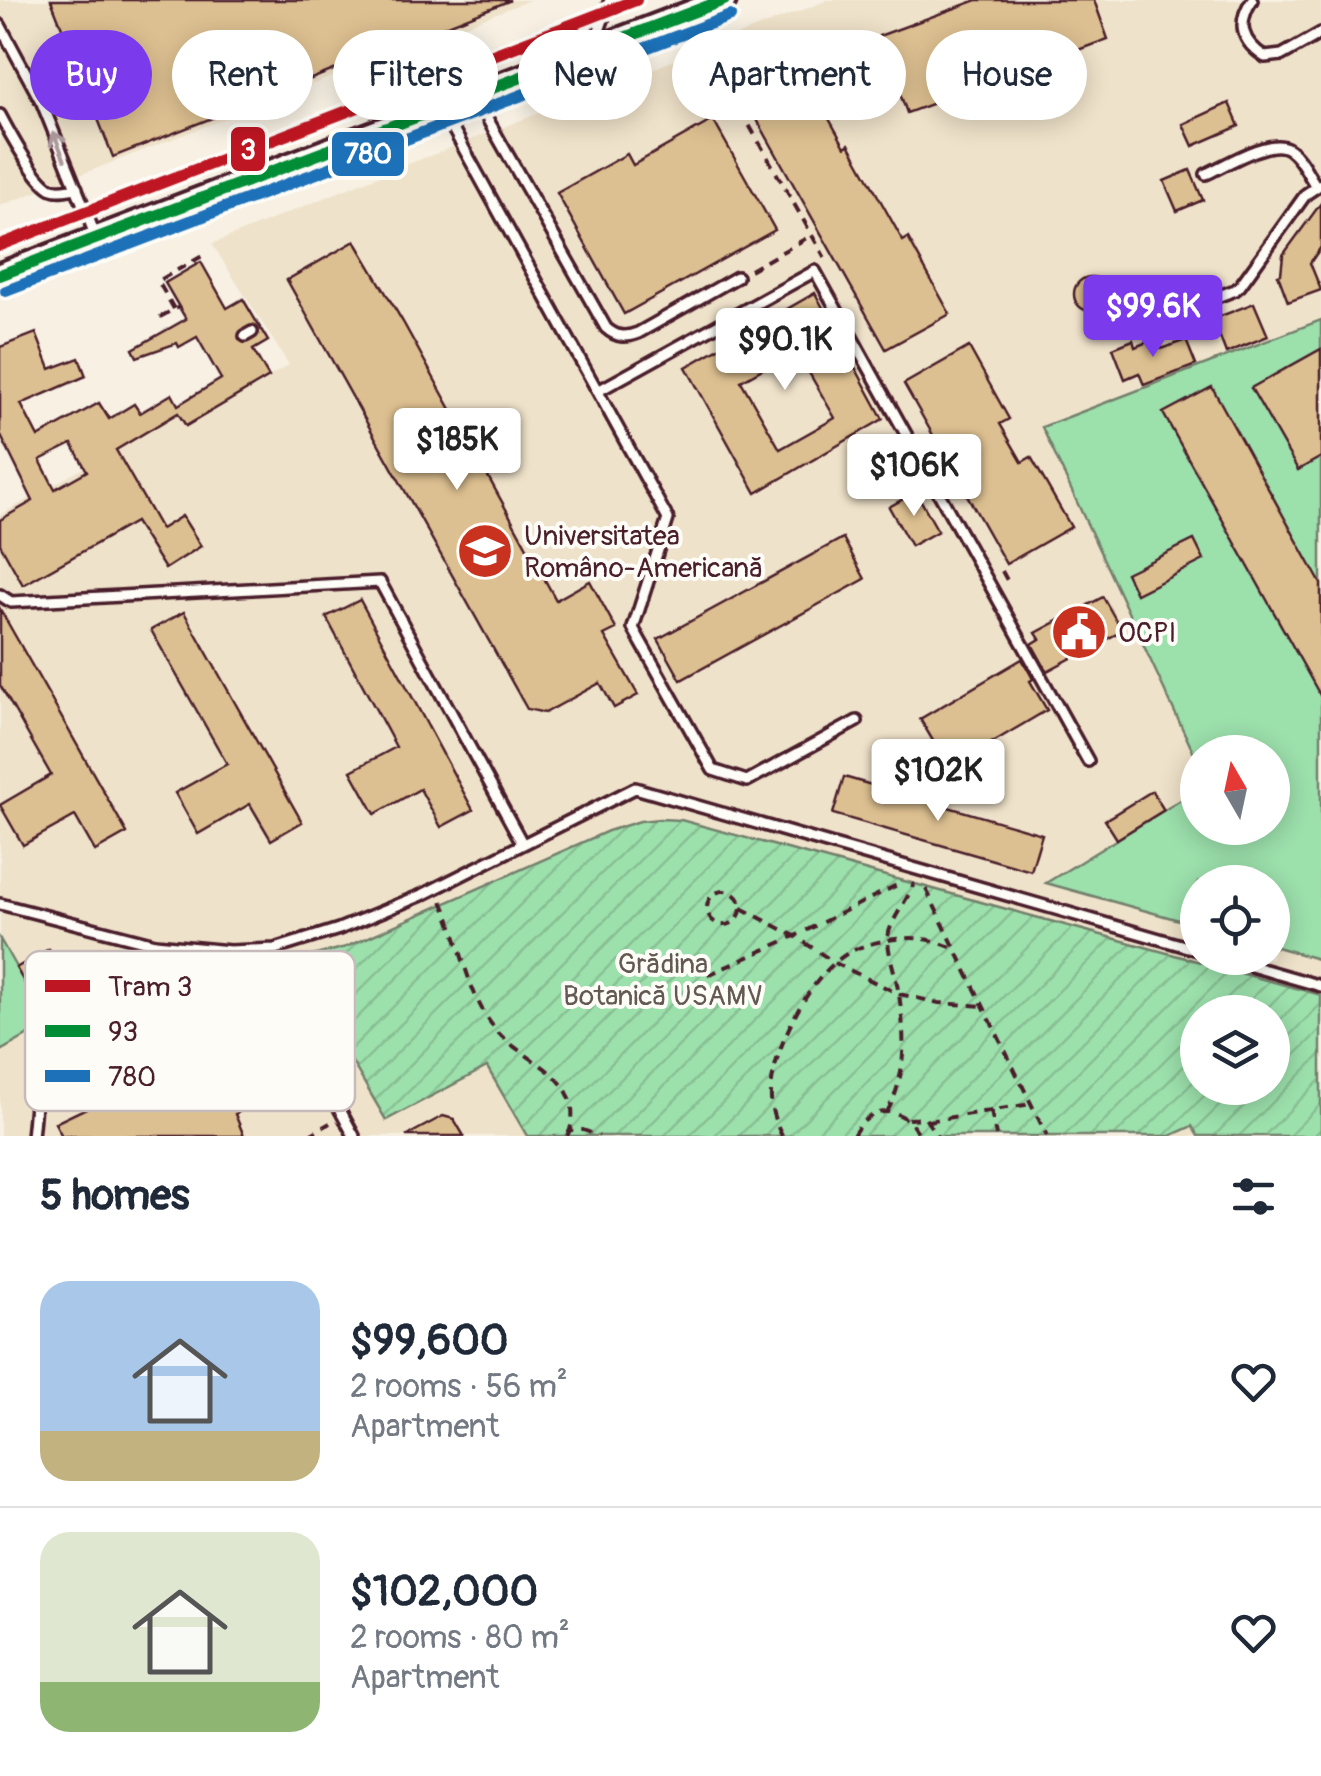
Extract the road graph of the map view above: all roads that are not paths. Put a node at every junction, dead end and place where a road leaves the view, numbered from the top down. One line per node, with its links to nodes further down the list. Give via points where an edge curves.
1 (610, 0): 5 (lane)
2 (724, 0): 6 (street)
3 (1252, 0): 7 (lane, via 1243,28 1246,41 1265,57)
4 (0, 25): 14 (lane, one-way to 4, via 42,103)
5 (599, 30)
6 (642, 30)
7 (1321, 33)
8 (0, 115): 14 (lane, via 48,187)
9 (407, 120): 15 (street)
10 (448, 120): 19 (lane)
11 (489, 120): 17 (lane, via 611,333 638,333)
12 (1206, 174): 13 (lane, via 1282,146)
13 (1318, 185): 18 (lane, via 1234,290 1143,325)
14 (76, 188): 15 (lane)
15 (96, 238): 16 (street)
16 (0, 276)
17 (737, 278)
18 (1111, 314)
19 (598, 391): 21 (lane, via 668,518 633,628 713,770 747,781); 22 (lane, via 815,271)
20 (0, 595): 23 (lane, via 11,602 380,582)
21 (857, 721)
22 (1088, 760)
23 (522, 843): 26 (lane, via 635,788); 29 (lane, via 340,930)
24 (0, 904): 25 (lane)
25 (155, 944): 27 (lane); 28 (lane)
26 (1180, 945)
27 (153, 951)
28 (241, 951)
29 (262, 951)
30 (1282, 975): 31 (lane)
31 (1321, 986)
32 (35, 1111): 34 (lane)
33 (341, 1111): 35 (lane)
34 (32, 1136)
35 (354, 1136)

